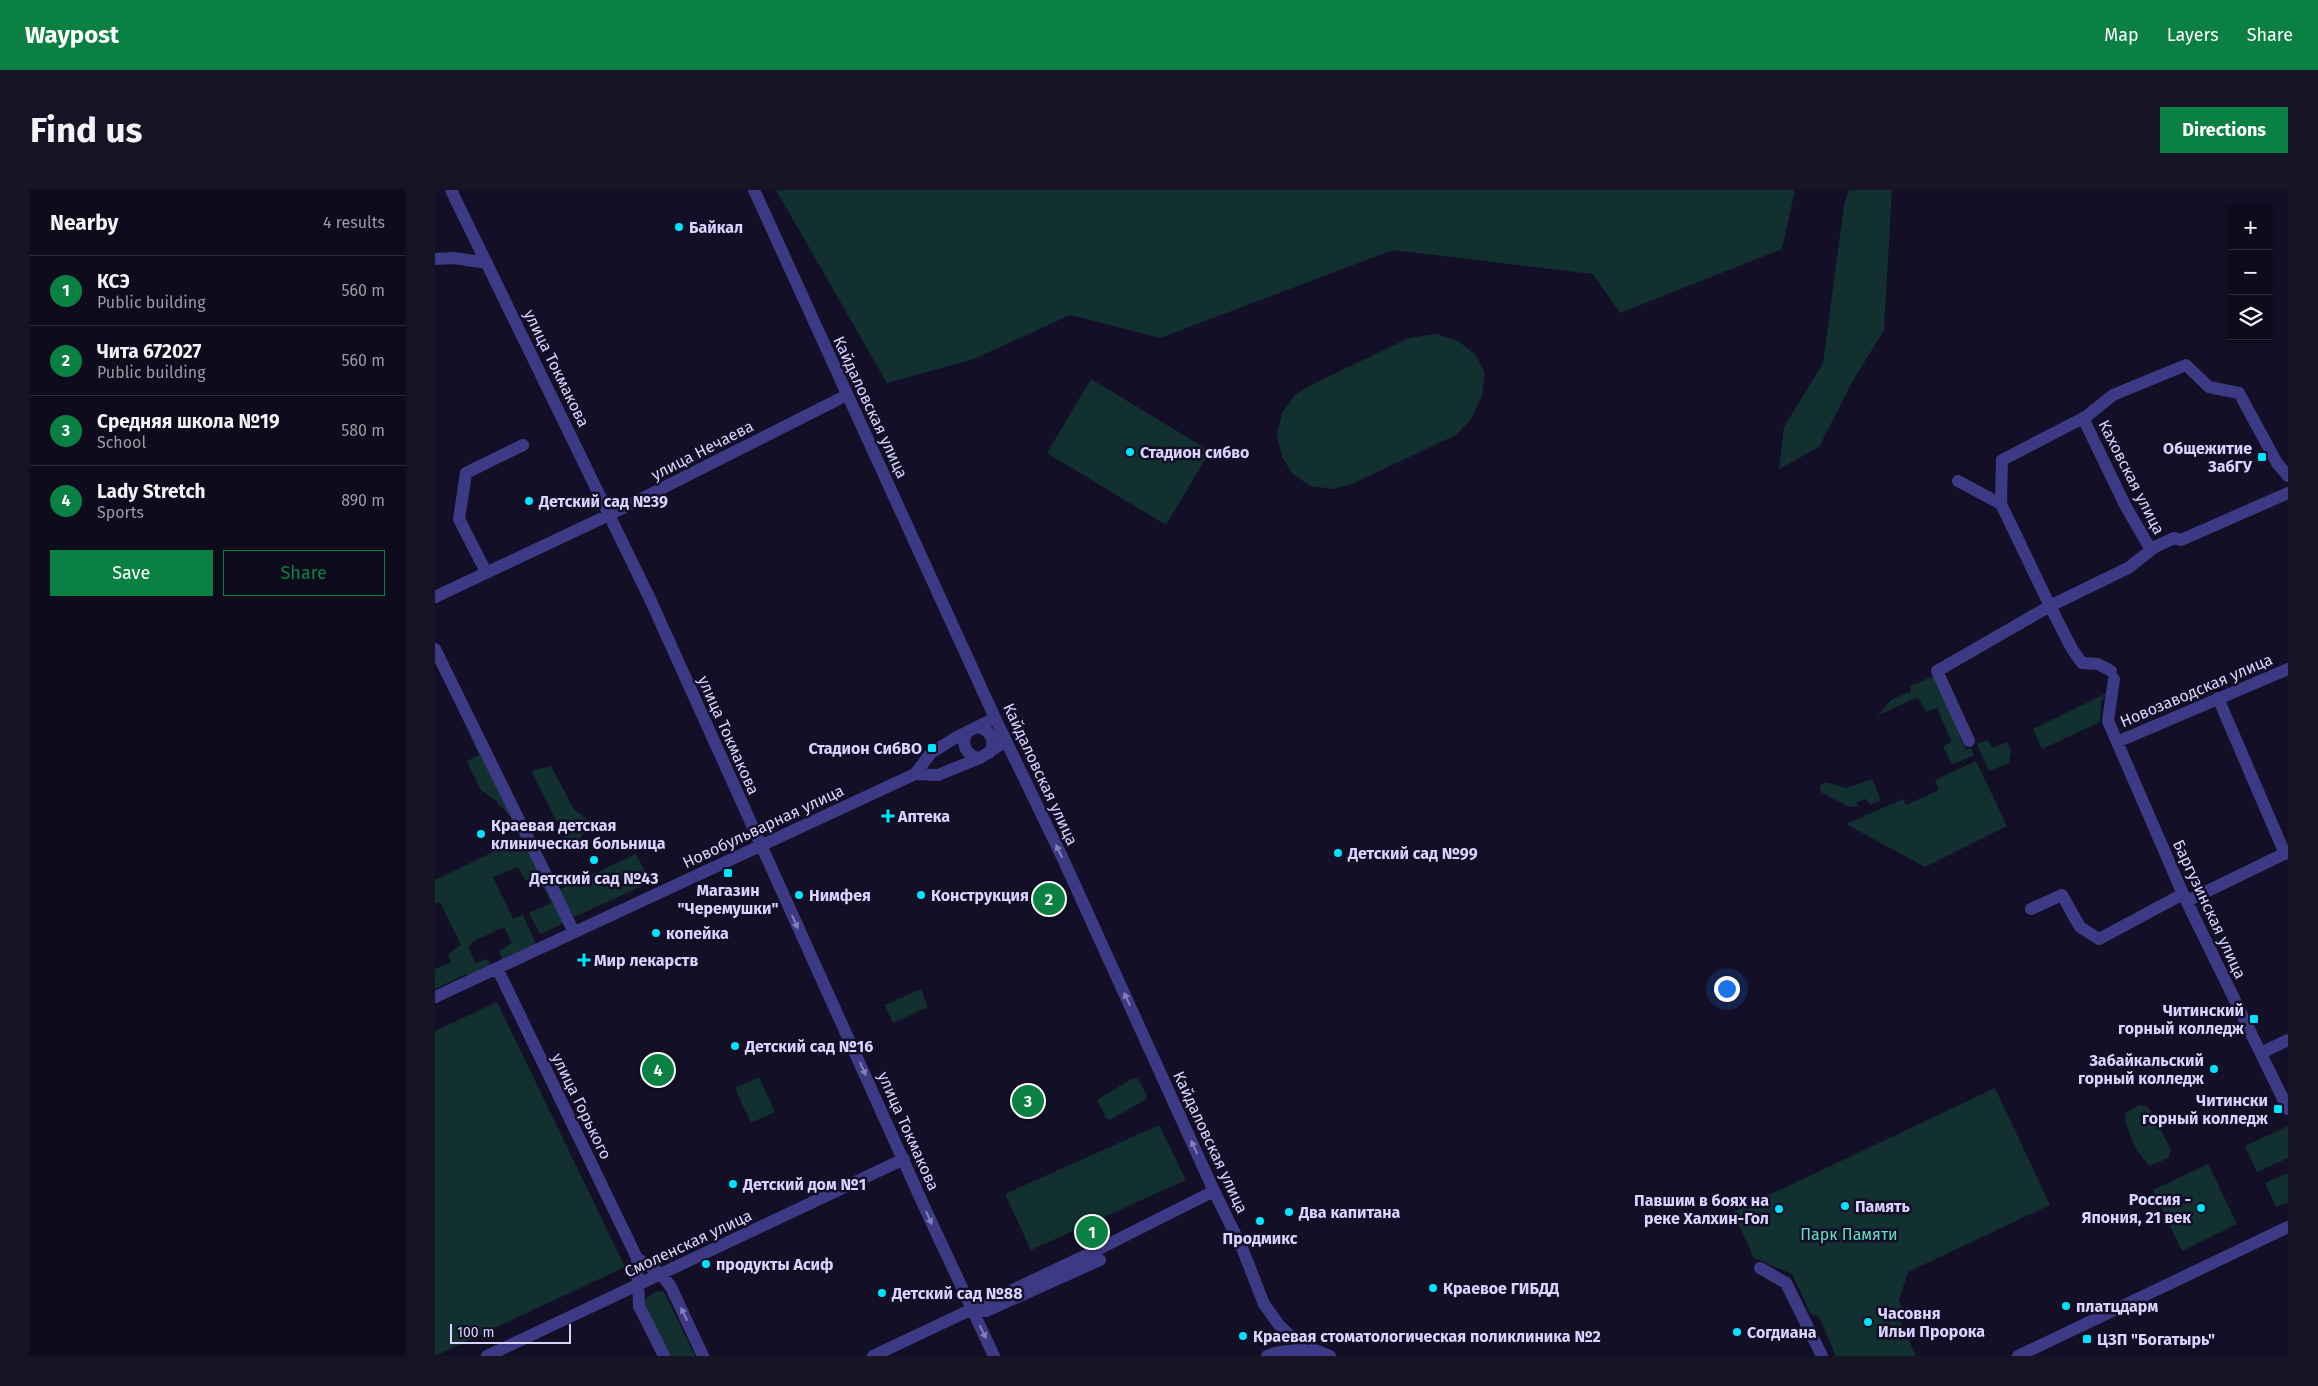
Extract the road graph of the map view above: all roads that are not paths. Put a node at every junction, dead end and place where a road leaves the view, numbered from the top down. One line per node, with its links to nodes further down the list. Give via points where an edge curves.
1 (451, 190): 4 (street, улица Токмакова)
2 (754, 190): 5 (street, Кайдаловская улица)
3 (435, 259): 4 (street)
4 (487, 263): 12 (street, улица Токмакова)
5 (847, 395): 12 (street, улица Нечаева); 20 (street, Кайдаловская улица)
6 (2083, 418): 8 (street, via 2113,395 2186,365 2209,387 2239,393 2277,463); 11 (street, via 2002,460); 13 (street, Каховская улица, via 2125,505)
7 (523, 445): 14 (street, via 466,473 459,519)
8 (2288, 476)
9 (1958, 481): 11 (street)
10 (2288, 493): 13 (street)
11 (2001, 504): 16 (street)
12 (611, 514): 14 (street, улица Нечаева); 27 (street, улица Токмакова)
13 (2151, 550): 16 (street, via 2128,568)
14 (486, 572): 15 (street, улица Нечаева)
15 (435, 596)
16 (2050, 606): 23 (street, via 1937,671); 24 (street, Баргузинская улица, via 2082,663 2098,664 2113,675 2108,722)
17 (435, 649): 31 (street)
18 (2288, 669): 19 (street, Новозаводская улица)
19 (2218, 698): 24 (street, Новозаводская улица); 28 (street)
20 (995, 718): 21 (street); 22 (street, Кайдаловская улица)
21 (972, 729): 25 (street, via 986,729 990,734 993,744); 25 (street, via 964,740 967,751 971,755); 26 (street, via 931,754)
22 (1007, 741): 25 (street); 38 (street, Кайдаловская улица, one-way to 22)
23 (1969, 741)
24 (2117, 742): 29 (street, Баргузинская улица)
25 (985, 755): 26 (street, via 938,775)
26 (915, 774): 27 (street, Новобульварная улица)
27 (761, 845): 31 (street, Новобульварная улица); 37 (street, улица Токмакова, one-way to 37)
28 (2286, 853): 29 (street)
29 (2185, 898): 30 (street, via 2099,939 2080,927 2062,895); 35 (street, Баргузинская улица)
30 (2031, 909)
31 (574, 932): 32 (street, Новобульварная улица)
32 (497, 968): 33 (street, Новобульварная улица); 40 (street, улица Горького)
33 (435, 997)
34 (2288, 1040): 35 (street)
35 (2261, 1053): 36 (street, Баргузинская улица)
36 (2288, 1109)
37 (904, 1159): 43 (street, Смоленская улица); 45 (street, улица Токмакова, one-way to 45)
38 (1214, 1191): 45 (street); 46 (street, Кайдаловская улица, via 1236,1234 1264,1304 1288,1335)
39 (2288, 1227): 54 (street)
40 (637, 1258): 43 (street); 44 (street, улица Горького)
41 (1100, 1260): 45 (street, via 986,1312)
42 (1760, 1268): 53 (street, via 1786,1283)
43 (661, 1274): 44 (street, Смоленская улица); 49 (street, one-way to 43, via 671,1287)
44 (638, 1284): 47 (street, Смоленская улица); 48 (street, улица Горького, via 639,1306)
45 (972, 1309): 50 (street); 51 (street, улица Токмакова, one-way to 51)
46 (1325, 1354): 52 (street, via 1297,1350 1274,1352)
47 (487, 1356)
48 (664, 1356)
49 (703, 1356)
50 (873, 1356)
51 (994, 1356)
52 (1267, 1356)
53 (1822, 1356)
54 (2018, 1356)

